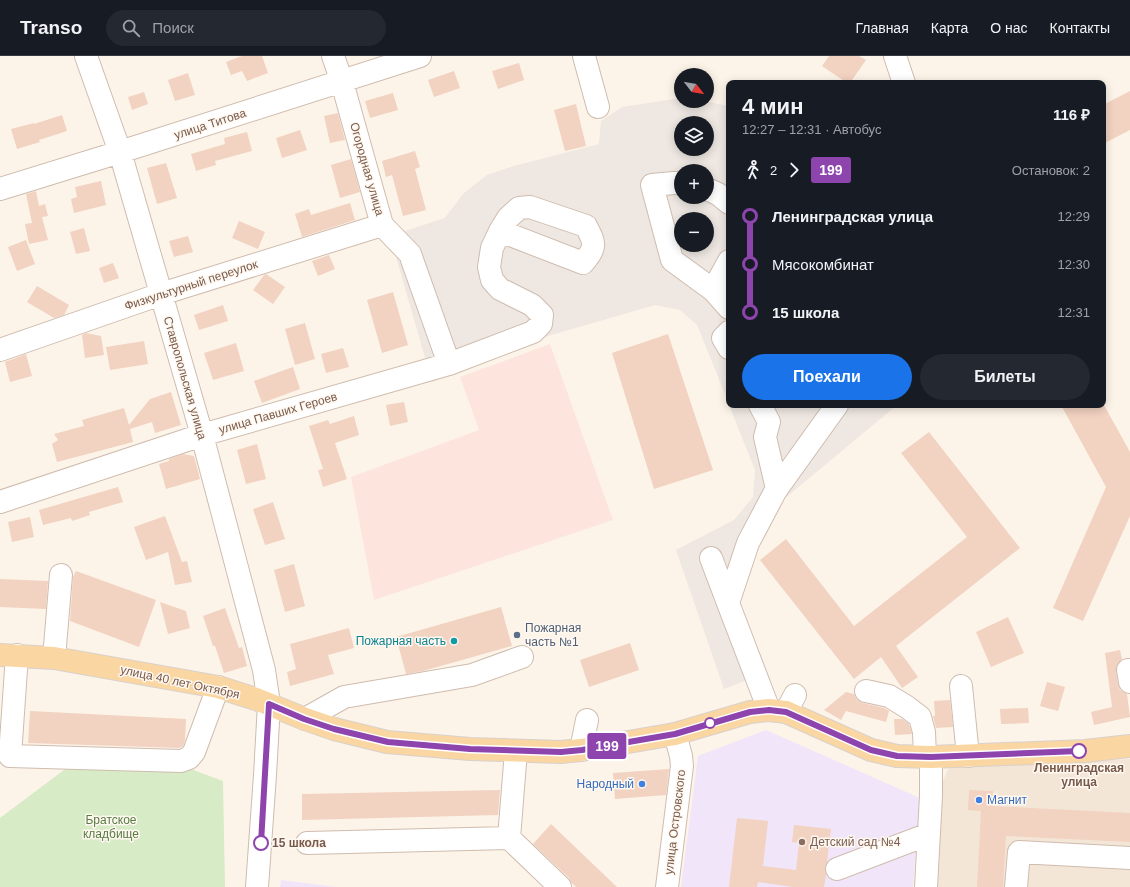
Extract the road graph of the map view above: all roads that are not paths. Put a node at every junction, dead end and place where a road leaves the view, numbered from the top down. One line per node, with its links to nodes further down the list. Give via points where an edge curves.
1 (86, 56): 9 (street, Ставропольская улица)
2 (333, 56): 7 (street, Огородная улица)
3 (420, 56): 7 (street, улица Титова)
4 (584, 56): 8 (street)
5 (895, 56): 6 (street)
6 (903, 80)
7 (342, 82): 9 (street, улица Титова); 14 (street, Огородная улица)
8 (598, 107)
9 (120, 152): 11 (street, улица Титова); 18 (street, Ставропольская улица)
10 (674, 182): 17 (street, via 652,186 672,260)
11 (0, 189)
12 (714, 192): 13 (street)
13 (726, 201)
14 (382, 225): 18 (street, Физкультурный переулок); 21 (street, Огородная улица, via 410,254)
15 (500, 231): 21 (street, улица Павших Героев, via 492,248 489,267 492,280 500,289 532,305 542,315 541,324 533,332)
16 (726, 266): 17 (street)
17 (713, 290): 19 (street)
18 (161, 294): 20 (street, Физкультурный переулок); 24 (street, Ставропольская улица)
19 (726, 305)
20 (0, 350)
21 (449, 364): 24 (street, улица Павших Героев)
22 (762, 408): 25 (street, via 769,422 765,437)
23 (835, 408): 25 (street)
24 (202, 435): 26 (street, улица Павших Героев); 38 (street, Ставропольская улица, via 264,670)
25 (777, 489): 29 (street, via 748,543)
26 (0, 502)
27 (711, 558): 29 (street)
28 (61, 575): 32 (street)
29 (728, 603): 39 (street)
30 (8, 655): 32 (main road, улица 40 лет Октября); 36 (street, via 10,756 181,761 194,752)
31 (522, 657): 40 (street, via 472,674 344,697)
32 (54, 658): 36 (main road, улица 40 лет Октября)
33 (1130, 670): 34 (street)
34 (1130, 682)
35 (961, 686): 46 (street)
36 (218, 687): 38 (main road, улица 40 лет Октября)
37 (866, 691): 47 (street, via 889,696 920,717)
38 (269, 704): 40 (main road, улица 40 лет Октября); 53 (street, Ставропольская улица)
39 (784, 706): 42 (main road, улица 40 лет Октября, via 750,712); 47 (main road, via 871,750 897,756)
40 (304, 719): 45 (main road, улица 40 лет Октября, via 388,742)
41 (587, 720): 44 (street)
42 (675, 734): 44 (main road, улица 40 лет Октября); 55 (street, улица Островского, via 682,766)
43 (1130, 746): 46 (main road, via 1085,751)
44 (582, 750): 45 (main road, улица 40 лет Октября)
45 (516, 751): 49 (street)
46 (968, 756): 47 (main road)
47 (928, 757): 48 (street)
48 (929, 834): 52 (street); 56 (street)
49 (509, 838): 50 (street); 54 (street)
50 (307, 843)
51 (1130, 858): 57 (street, via 1019,852)
52 (837, 869)
53 (257, 887)
54 (560, 887)
55 (667, 887)
56 (926, 887)
57 (1016, 887)

